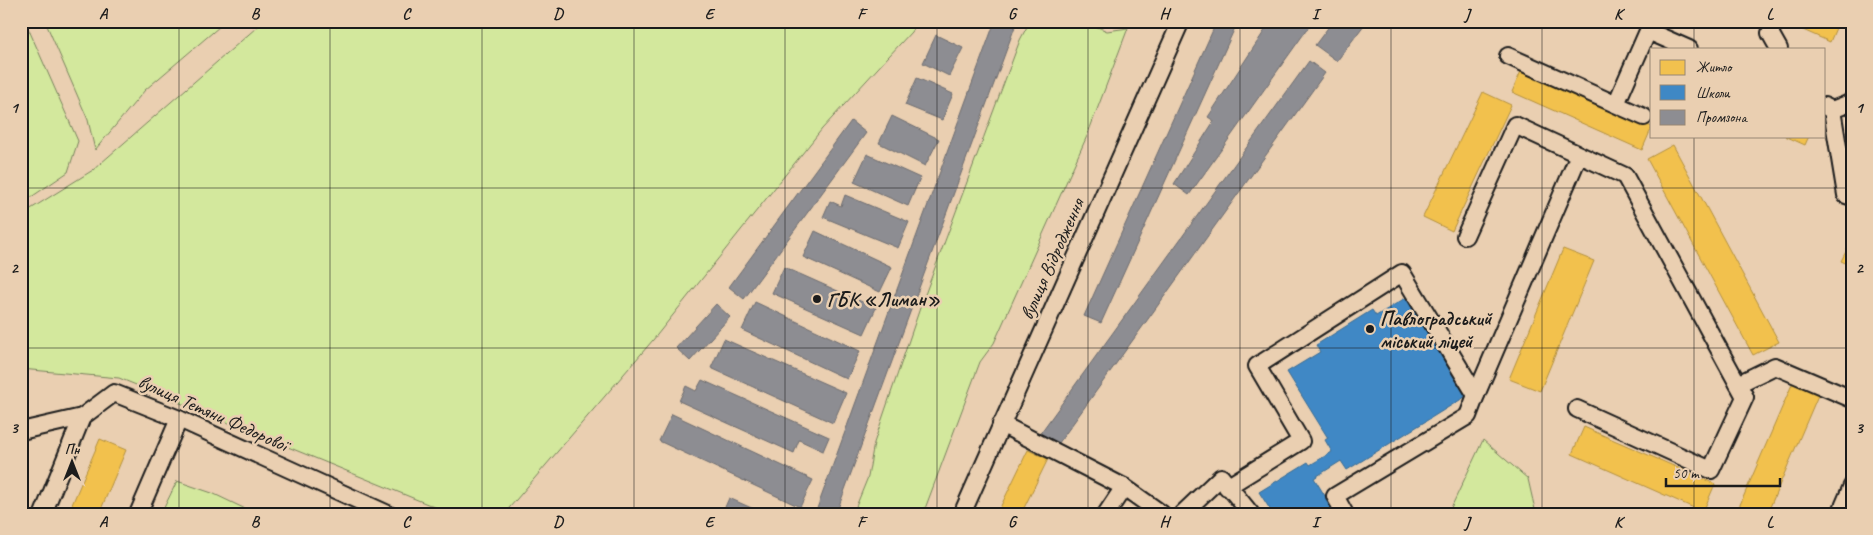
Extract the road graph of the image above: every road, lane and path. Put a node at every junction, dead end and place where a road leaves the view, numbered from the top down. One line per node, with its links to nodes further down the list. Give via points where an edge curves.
1 (1181, 21): 20 (street, вулиця Відродження)
2 (1775, 21): 5 (street, via 1770,33)
3 (1651, 26): 4 (street); 8 (street)
4 (1687, 48)
5 (1779, 48)
6 (1508, 56): 8 (street)
7 (1852, 100): 9 (street)
8 (1616, 104): 10 (street)
9 (1828, 108): 12 (street, via 1846,195)
10 (1644, 116)
11 (1579, 155): 13 (street, via 1515,125); 14 (street, via 1625,176); 15 (street)
12 (1852, 197)
13 (1465, 236)
14 (1738, 384): 16 (street, via 1775,366); 17 (street, via 1745,397 1711,470)
15 (1476, 396): 24 (street, via 1402,273 1258,366 1301,441); 33 (street, via 1468,416 1335,496)
16 (1852, 399)
17 (1577, 409)
18 (82, 417): 19 (street, вулиця Тетяни Федорової, via 114,393); 21 (street, вулиця Тетяни Федорової); 25 (street)
19 (179, 420): 26 (street); 27 (street, вулиця Тетяни Федорової)
20 (1001, 424): 23 (street); 28 (street, вулиця Відродження)
21 (21, 431)
22 (1852, 486): 34 (street)
23 (1124, 487): 29 (street); 30 (street)
24 (1227, 488): 31 (street, via 1220,477); 32 (street)
25 (43, 514)
26 (138, 514)
27 (388, 514)
28 (962, 514)
29 (1106, 514)
30 (1162, 514)
31 (1182, 514)
32 (1250, 514)
33 (1345, 514)
34 (1840, 514)

